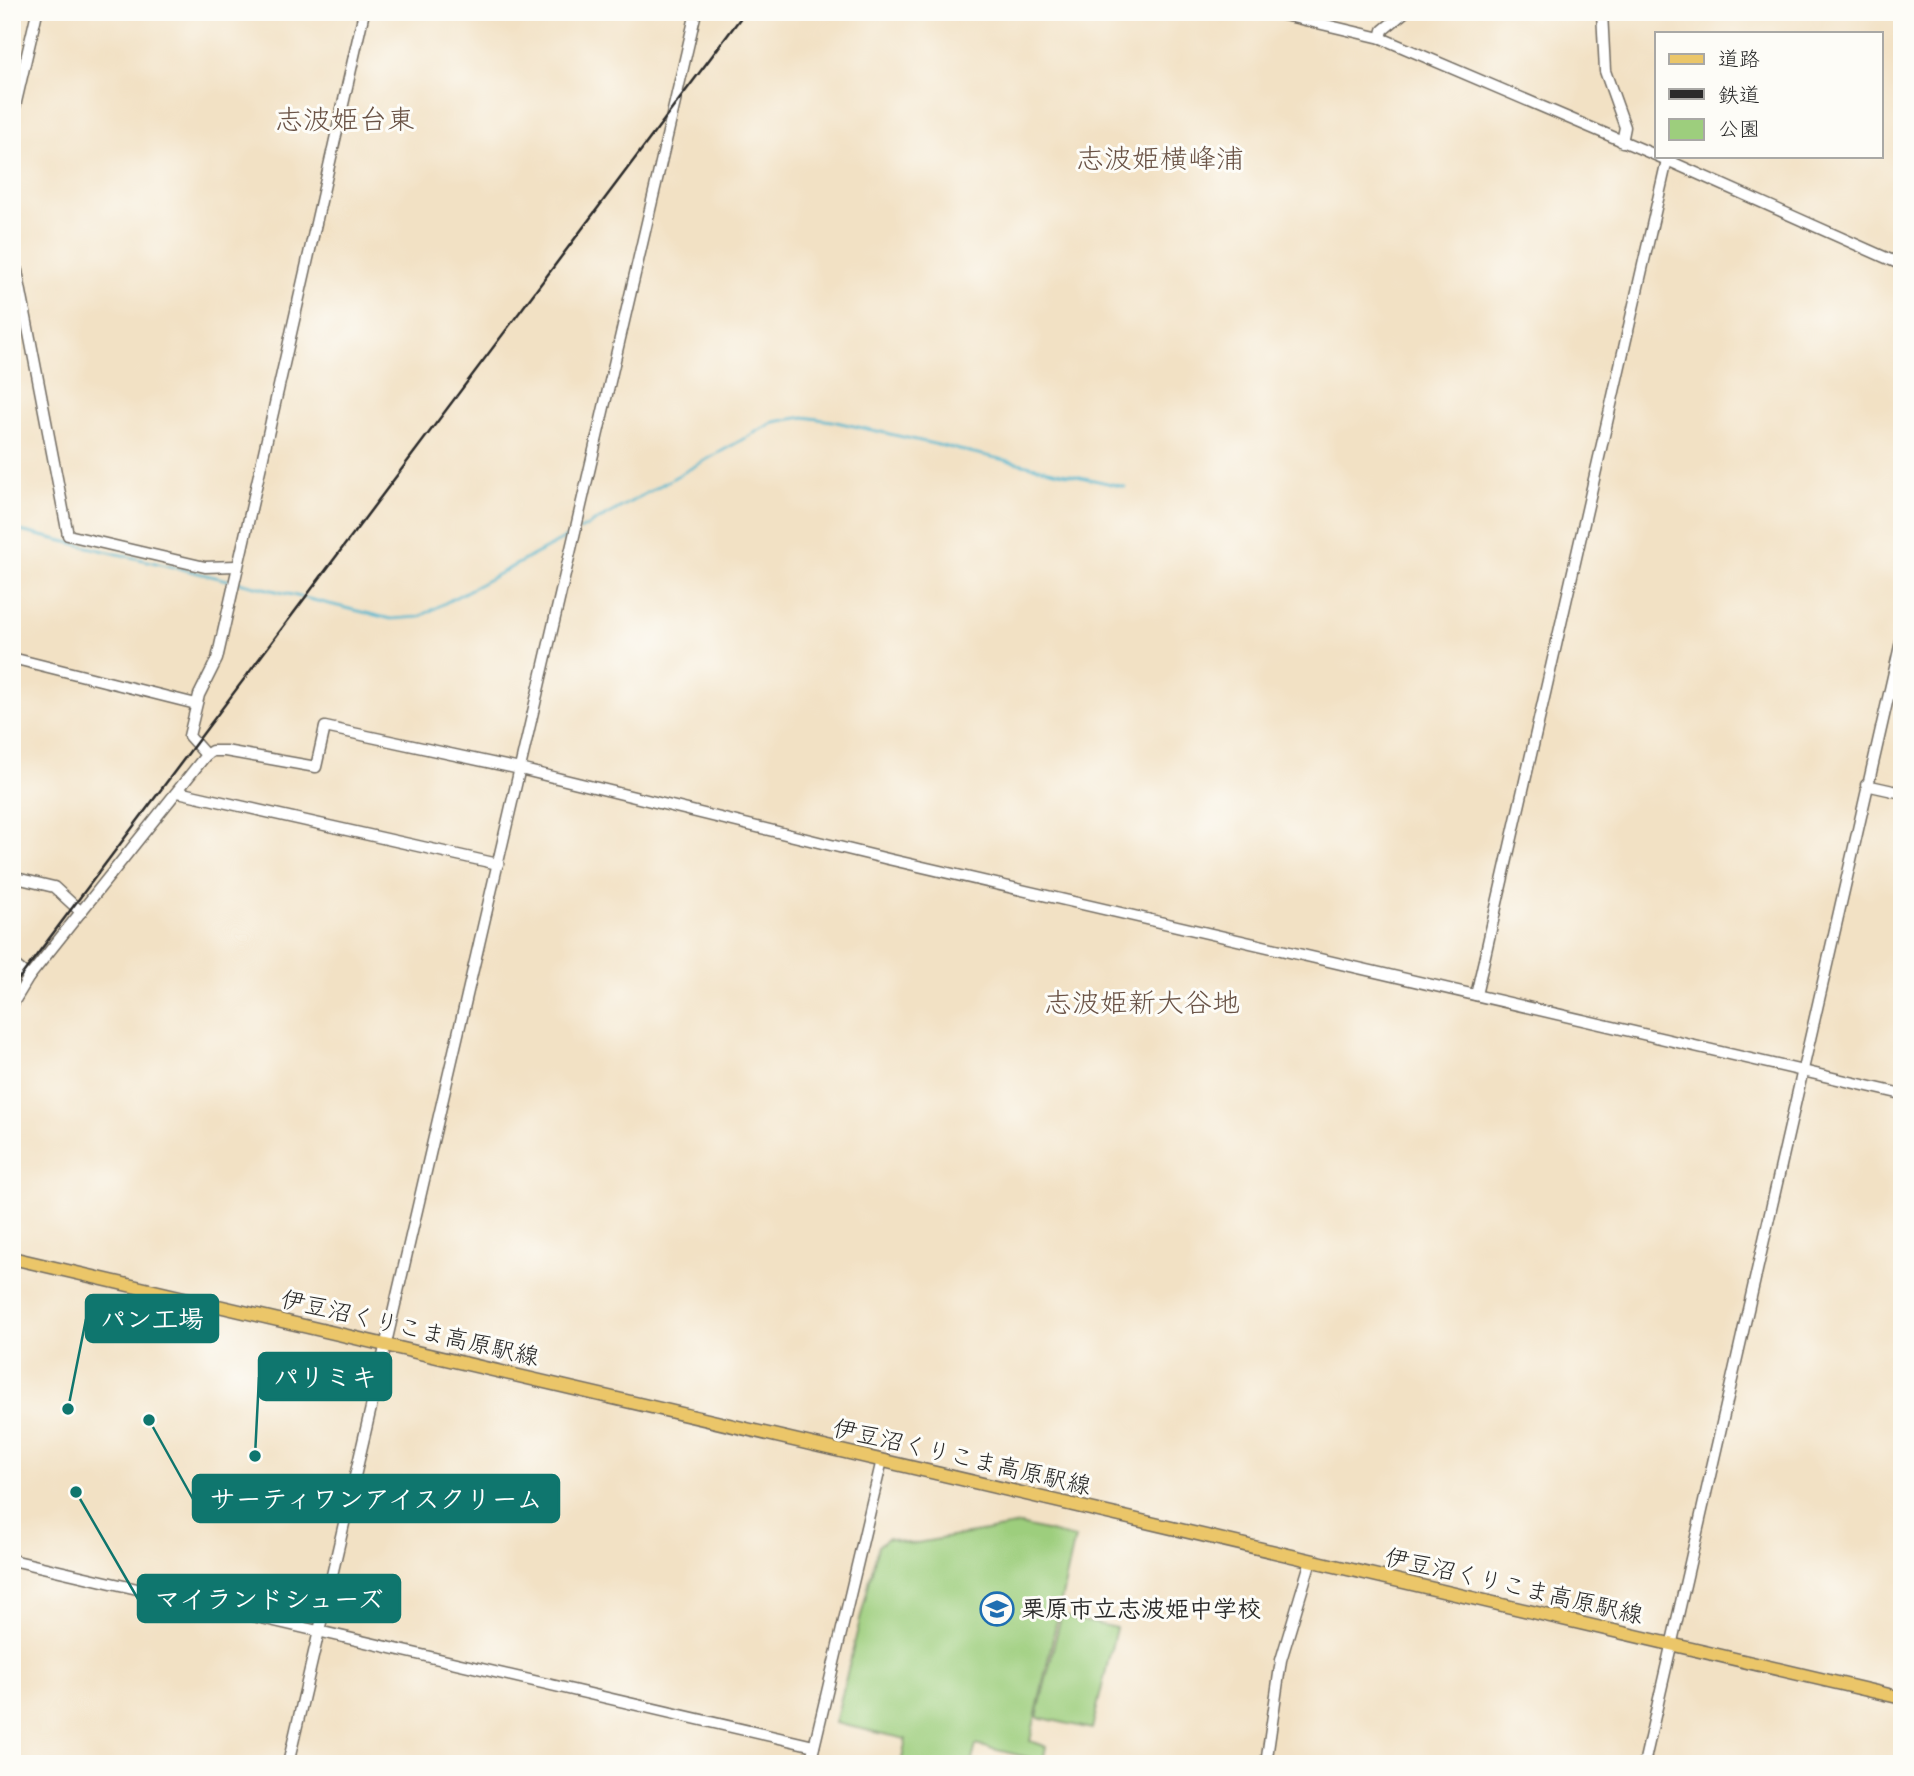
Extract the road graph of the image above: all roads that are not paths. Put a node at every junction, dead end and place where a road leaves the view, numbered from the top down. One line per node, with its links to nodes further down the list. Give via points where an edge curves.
1 (37, 12): 8 (street)
2 (364, 12): 15 (street)
3 (696, 12): 20 (street)
4 (1271, 12): 7 (street)
5 (1405, 12): 7 (street, via 1383,30)
6 (1602, 12): 9 (street, via 1605,71 1625,127)
7 (1381, 38): 9 (street)
8 (12, 119)
9 (1622, 142): 10 (street)
10 (1655, 155)
11 (1662, 158): 12 (street)
12 (1667, 160): 14 (street); 29 (street)
13 (12, 245): 15 (street, via 68,535)
14 (1902, 265)
15 (235, 570): 18 (street, via 214,666)
16 (1902, 637): 21 (street)
17 (12, 658): 18 (street)
18 (196, 704): 19 (street, via 188,736)
19 (206, 755): 20 (street, via 225,751 316,768 325,727); 22 (street)
20 (520, 769): 24 (street); 29 (street)
21 (1866, 785): 23 (street); 31 (street)
22 (178, 792): 24 (street); 26 (street)
23 (1902, 793)
24 (498, 864): 34 (street)
25 (12, 877): 26 (street, via 54,887)
26 (81, 912): 28 (street)
27 (12, 964): 28 (street)
28 (29, 977): 30 (street)
29 (1476, 995): 31 (street)
30 (12, 1005)
31 (1802, 1071): 32 (street); 39 (street)
32 (1902, 1094)
33 (12, 1258): 34 (main road, 伊豆沼くりこま高原駅線)
34 (386, 1344): 35 (main road, 伊豆沼くりこま高原駅線); 38 (street)
35 (882, 1460): 37 (main road, 伊豆沼くりこま高原駅線); 41 (street)
36 (12, 1560): 38 (street)
37 (1311, 1560): 39 (main road, 伊豆沼くりこま高原駅線); 44 (street, via 1280,1660)
38 (319, 1631): 41 (street); 42 (street)
39 (1673, 1644): 40 (main road, 伊豆沼くりこま高原駅線); 45 (street)
40 (1902, 1698)
41 (814, 1746): 43 (street)
42 (288, 1764)
43 (810, 1764)
44 (1266, 1764)
45 (1644, 1764)

